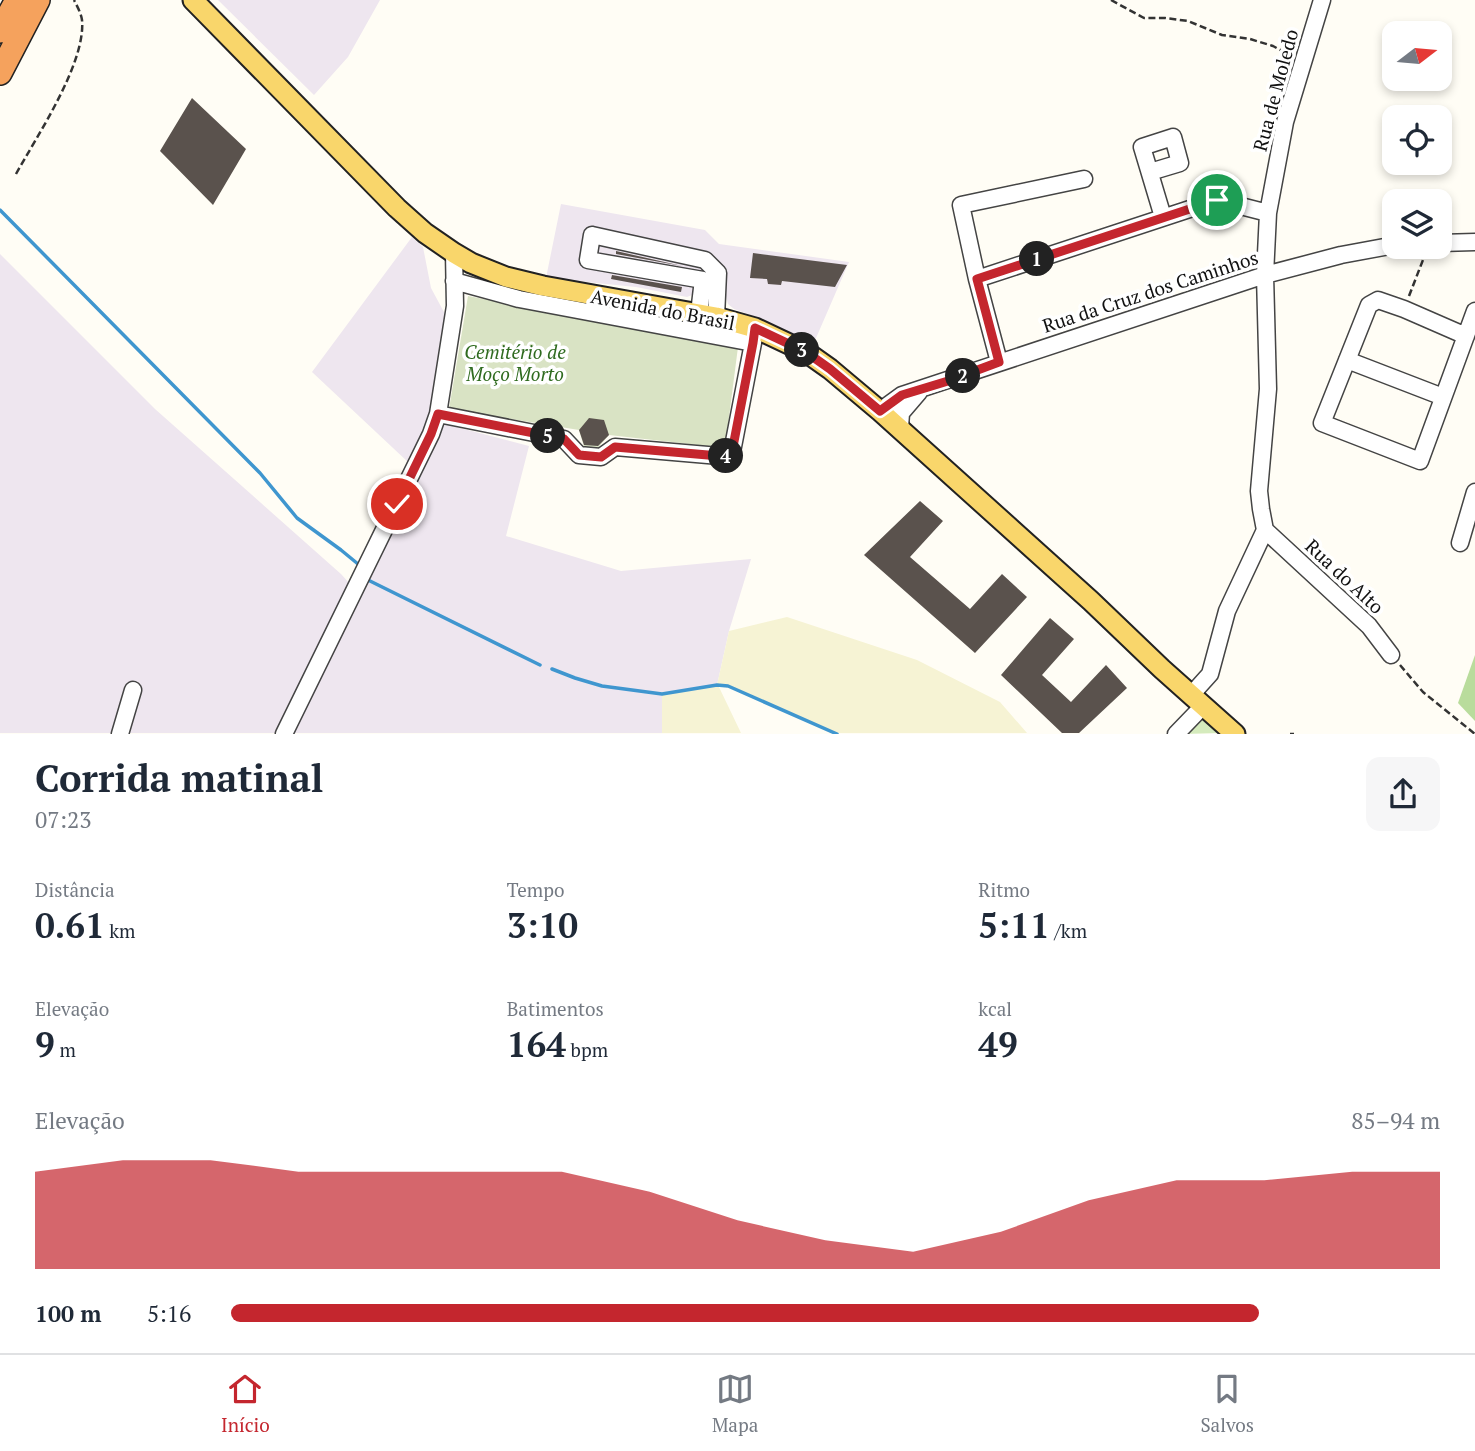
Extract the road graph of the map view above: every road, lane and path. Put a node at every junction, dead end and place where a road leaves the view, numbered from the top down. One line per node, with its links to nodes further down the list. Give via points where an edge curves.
1 (74, 0): 10 (path, via 82,18 82,37 69,78)
2 (193, 0): 17 (main road, Avenida do Brasil, via 397,208)
3 (1111, 0): 7 (path, via 1144,18 1188,21 1222,35 1273,46)
4 (1322, 0): 7 (street, Rua de Moledo)
5 (26, 3): 6 (highway); 8 (highway)
6 (0, 31)
7 (1302, 64): 12 (street, Rua de Moledo, via 1285,122)
8 (0, 73)
9 (1150, 172): 13 (street)
10 (16, 174)
11 (1084, 179): 20 (street, via 961,205)
12 (1268, 213): 13 (street, via 1217,200); 19 (street, Rua de Moledo)
13 (1164, 217): 20 (street)
14 (1475, 242): 15 (street)
15 (1452, 243)
16 (1382, 247): 19 (street, Rua da Cruz dos Caminhos)
17 (454, 253): 21 (street); 24 (main road, Avenida do Brasil, via 506,277)
18 (1423, 259): 22 (path)
19 (1265, 275): 28 (street, Rua da Cruz dos Caminhos); 35 (street, Rua de Moledo, via 1268,389 1259,491)
20 (977, 279): 28 (street)
21 (454, 281): 25 (street, via 519,299); 32 (street, via 455,306)
22 (1404, 309): 26 (street); 27 (street, via 1378,300 1369,305)
23 (1475, 311): 26 (street)
24 (707, 315): 24 (street, via 718,272 705,260 592,235 588,260 703,280); 25 (main road, Avenida do Brasil)
25 (754, 335): 31 (main road, Avenida do Brasil, via 806,352); 32 (street, via 731,457 615,447 601,457 579,455 564,439)
26 (1466, 336): 30 (street)
27 (1347, 360): 30 (street); 30 (street, via 1322,423 1420,461)
28 (999, 362): 29 (street, Rua da Cruz dos Caminhos)
29 (921, 390): 31 (street, Rua da Cruz dos Caminhos, via 902,395); 33 (street, via 901,413)
30 (1443, 397)
31 (880, 411): 33 (main road, Avenida do Brasil)
32 (438, 414): 41 (street)
33 (900, 429): 39 (main road, Avenida do Brasil)
34 (1475, 492): 36 (street)
35 (1265, 530): 37 (street, Rua do Alto, via 1369,626); 39 (street, via 1227,611 1210,674)
36 (1460, 543)
37 (1391, 655): 44 (path, via 1423,692)
38 (134, 690): 40 (street)
39 (1198, 699): 42 (street); 43 (main road, Avenida do Brasil)
40 (120, 733)
41 (284, 733)
42 (1176, 733)
43 (1236, 733)
44 (1475, 733)

